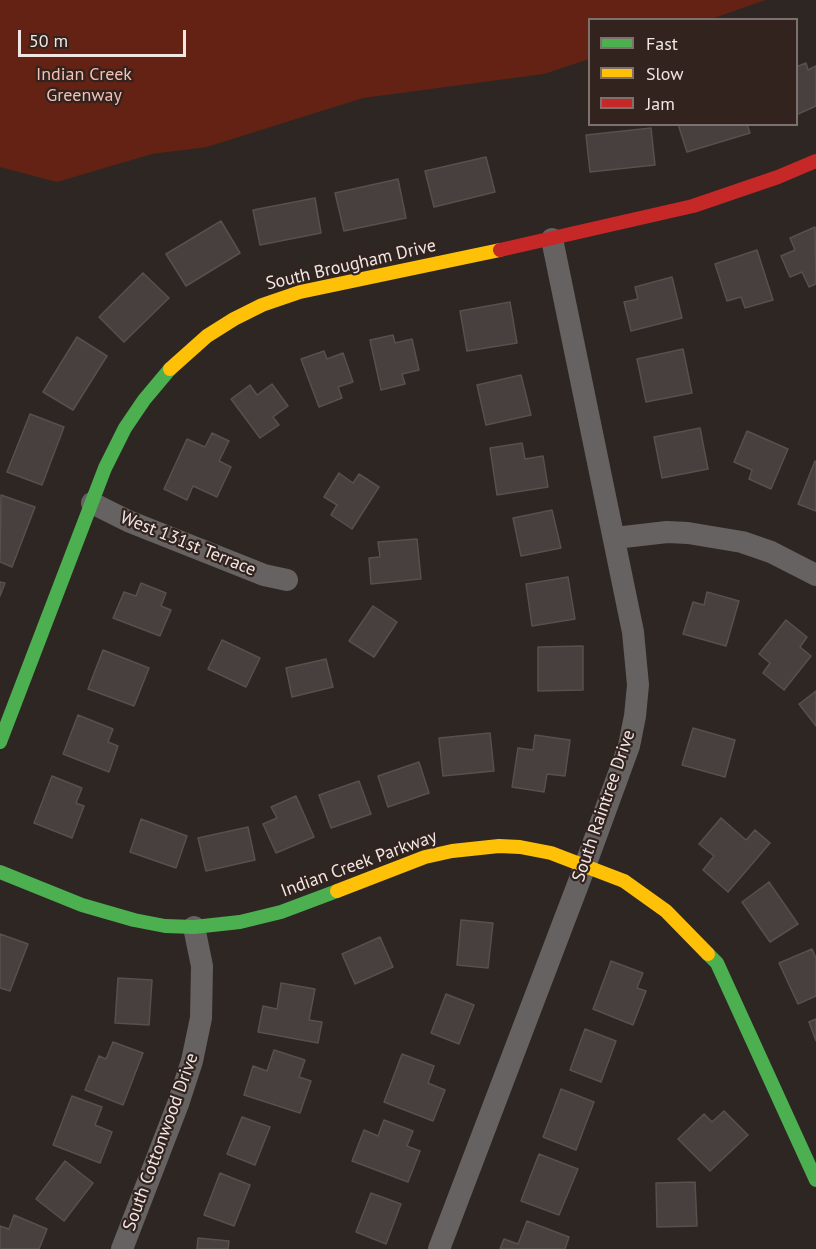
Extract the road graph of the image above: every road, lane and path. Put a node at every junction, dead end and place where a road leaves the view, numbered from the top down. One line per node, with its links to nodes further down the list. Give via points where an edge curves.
1 (816, 161): 2 (street, South Brougham Drive, via 693,206)
2 (552, 239): 3 (street, South Brougham Drive, via 300,292 234,319 183,356 144,400 105,468); 4 (street, South Raintree Drive)
3 (92, 502): 6 (street, West 131st Terrace, via 139,526 264,575); 7 (street, South Brougham Drive)
4 (615, 538): 5 (street, via 667,532 742,542); 8 (street, South Raintree Drive, via 633,632 638,685 628,746)
5 (816, 575)
6 (287, 580)
7 (0, 742)
8 (585, 866): 10 (street, Indian Creek Parkway, via 520,847 452,851 425,857 280,912); 11 (street, Indian Creek Parkway, via 624,881 666,911 717,963); 13 (street, South Raintree Drive)
9 (0, 872): 10 (street, Indian Creek Parkway, via 82,905 134,920)
10 (194, 927): 12 (street, South Cottonwood Drive, via 202,966 201,1018 192,1061)
11 (816, 1180)
12 (122, 1249)
13 (439, 1249)

